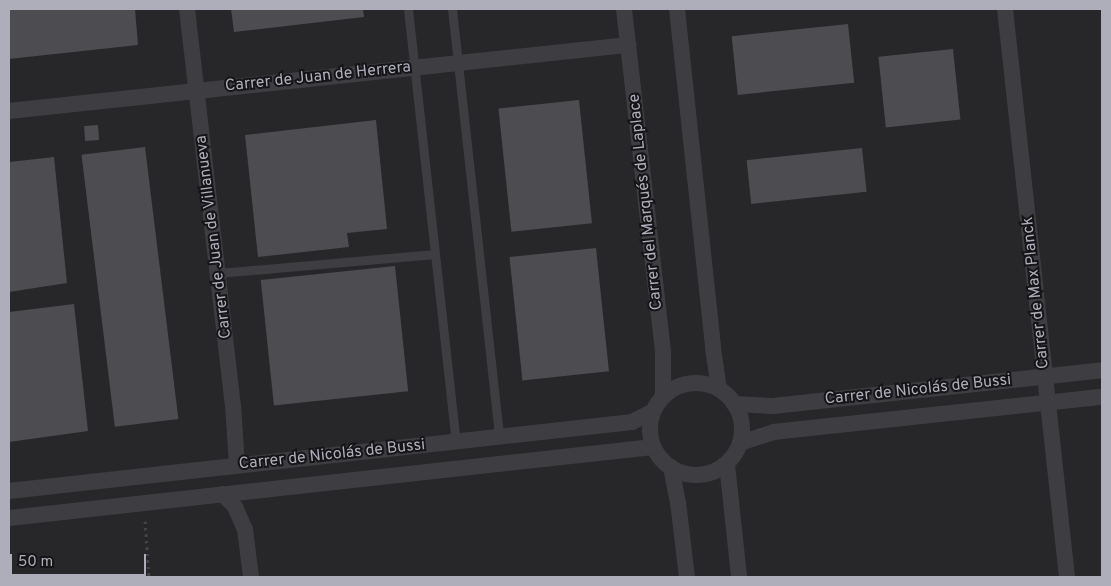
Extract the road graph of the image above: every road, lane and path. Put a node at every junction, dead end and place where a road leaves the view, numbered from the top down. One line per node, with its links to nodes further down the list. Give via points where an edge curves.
1 (187, 9): 10 (street, Carrer de Juan de Villanueva)
2 (408, 9): 9 (lane)
3 (452, 9): 8 (lane)
4 (624, 9): 7 (street, Carrer del Marqués de Laplace)
5 (677, 9): 16 (street)
6 (1005, 9): 15 (street, Carrer de Max Planck)
7 (628, 45): 8 (street, Carrer de Juan de Herrera); 17 (street, Carrer del Marqués de Laplace, via 664,367)
8 (458, 63): 9 (street, Carrer de Juan de Herrera); 22 (lane)
9 (414, 67): 10 (street, Carrer de Juan de Herrera); 12 (lane)
10 (196, 89): 11 (street, Carrer de Juan de Herrera); 13 (street, Carrer de Juan de Villanueva)
11 (9, 111)
12 (435, 254): 13 (lane); 23 (lane)
13 (218, 273): 27 (street, Carrer de Juan de Villanueva)
14 (1102, 370): 15 (street, Carrer de Nicolás de Bussi)
15 (1046, 376): 19 (street, Carrer de Max Planck); 20 (street, Carrer de Nicolás de Bussi, via 773,406)
16 (719, 389): 17 (street, via 691,382); 20 (street)
17 (663, 396): 21 (street)
18 (1102, 397): 19 (street, Carrer de Nicolás de Bussi)
19 (1049, 402): 24 (street, Carrer de Nicolás de Bussi, via 773,432); 37 (street, Carrer de Max Planck)
20 (734, 404): 24 (street, via 739,410 742,425)
21 (652, 412): 22 (street, Carrer de Nicolás de Bussi, via 632,422); 25 (street, via 649,432)
22 (499, 437): 23 (street, Carrer de Nicolás de Bussi)
23 (456, 442): 27 (street, Carrer de Nicolás de Bussi)
24 (740, 443): 26 (street)
25 (653, 447): 28 (street, via 661,461); 30 (street, Carrer de Nicolás de Bussi)
26 (727, 464): 28 (street, via 714,472 697,476); 36 (street)
27 (237, 465): 29 (street, Carrer de Nicolás de Bussi)
28 (671, 467): 35 (street)
29 (9, 491)
30 (223, 494): 31 (street, Carrer de Nicolás de Bussi); 34 (street, via 235,507 246,529)
31 (9, 518)
32 (144, 521): 33 (path)
33 (149, 577)
34 (252, 577)
35 (686, 577)
36 (739, 577)
37 (1068, 577)

